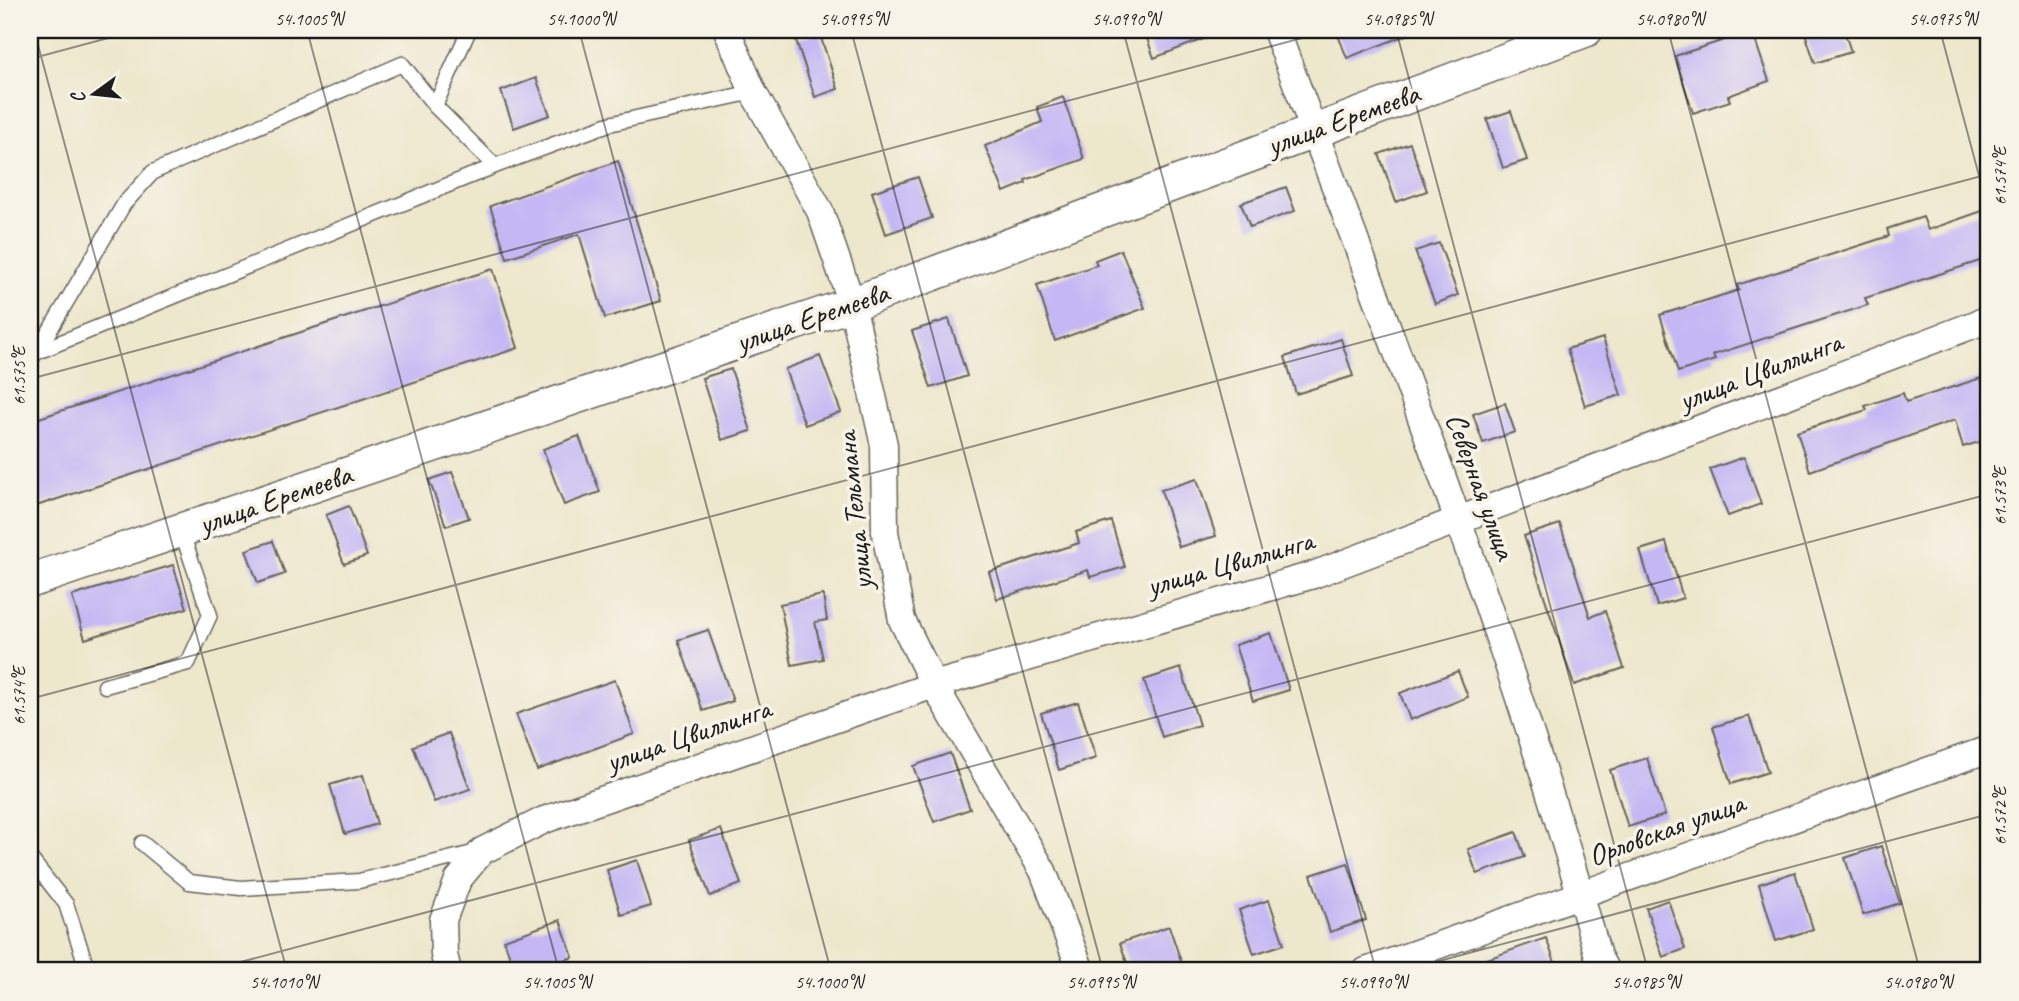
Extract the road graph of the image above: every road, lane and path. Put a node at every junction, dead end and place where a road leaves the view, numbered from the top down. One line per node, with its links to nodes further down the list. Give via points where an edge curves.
1 (469, 30): 6 (lane)
2 (727, 30): 5 (street, улица Тельмана)
3 (1276, 30): 7 (street, Северная улица)
4 (1586, 30): 7 (street, улица Еремеева)
5 (753, 92): 8 (lane, via 609,124); 9 (street, улица Тельмана, via 820,211)
6 (435, 106): 8 (lane); 11 (lane, via 402,64 153,172 124,204)
7 (1314, 130): 9 (street, улица Еремеева); 12 (street, Северная улица)
8 (495, 166): 11 (lane)
9 (852, 304): 13 (street, улица Еремеева); 15 (street, улица Тельмана, via 884,445 885,532 902,620)
10 (1989, 319): 12 (street, улица Цвиллинга)
11 (34, 356)
12 (1459, 521): 15 (street, улица Цвиллинга, via 1313,575); 21 (street, Северная улица, via 1525,712)
13 (181, 530): 14 (street, улица Еремеева); 16 (lane, via 210,615 188,663)
14 (30, 581)
15 (934, 685): 19 (street, улица Цвиллинга, via 544,820); 24 (street, улица Тельмана, via 1043,871)
16 (105, 686)
17 (1989, 749): 21 (street, Орловская улица)
18 (142, 843): 19 (lane, via 189,882 242,888 359,881)
19 (482, 851): 23 (street, via 458,880 443,920)
20 (30, 858): 22 (lane, via 66,904)
21 (1581, 895): 25 (street, Орловская улица); 26 (street, Северная улица)
22 (88, 971)
23 (448, 971)
24 (1081, 971)
25 (1366, 971)
26 (1606, 971)

